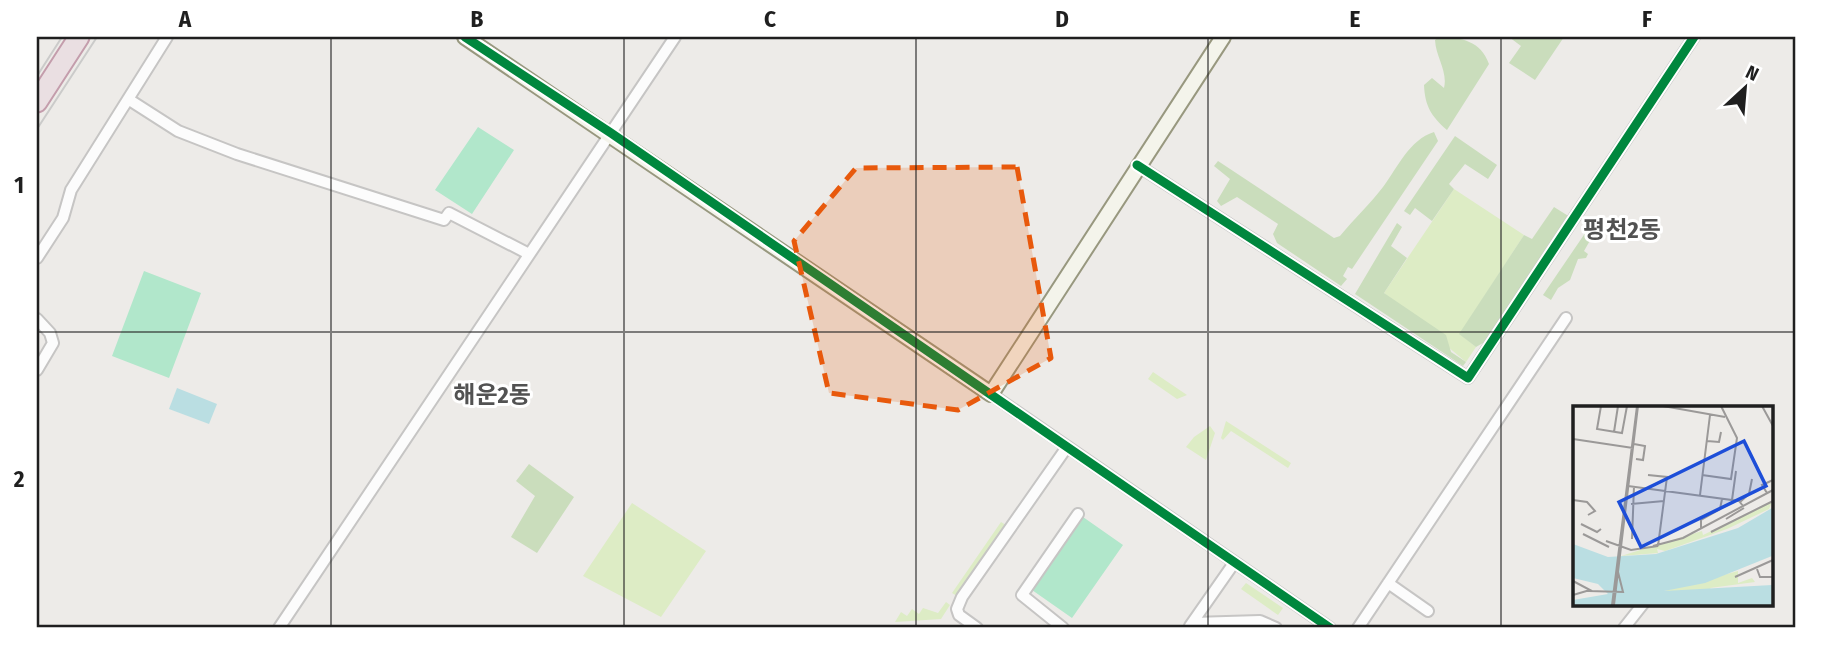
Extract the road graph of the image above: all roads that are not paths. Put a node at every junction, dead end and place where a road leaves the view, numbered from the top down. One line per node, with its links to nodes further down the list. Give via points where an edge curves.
1 (79, 37): 8 (highway)
2 (167, 37): 7 (street)
3 (465, 37): 9 (street)
4 (676, 37): 9 (street)
5 (1223, 37): 10 (street)
6 (1694, 37): 10 (street, via 1468,378)
7 (128, 99): 11 (street, via 178,131 444,220 449,213); 12 (street, via 71,190 62,218)
8 (37, 102)
9 (611, 133): 11 (street); 16 (street)
10 (1138, 165): 16 (street)
11 (530, 254): 24 (street)
12 (37, 258)
13 (1566, 318): 20 (street)
14 (37, 319): 15 (street, via 53,343)
15 (37, 370)
16 (990, 394): 17 (street)
17 (1067, 447): 19 (street); 25 (street, via 962,597 958,615)
18 (1077, 514): 26 (street, via 1022,595)
19 (1234, 563): 23 (street); 28 (street)
20 (1388, 583): 22 (street); 29 (street)
21 (1641, 606): 30 (street)
22 (1428, 611)
23 (1191, 626): 27 (street, via 1260,621)
24 (279, 628)
25 (976, 628)
26 (1063, 628)
27 (1276, 628)
28 (1329, 628)
29 (1358, 628)
30 (1624, 628)

